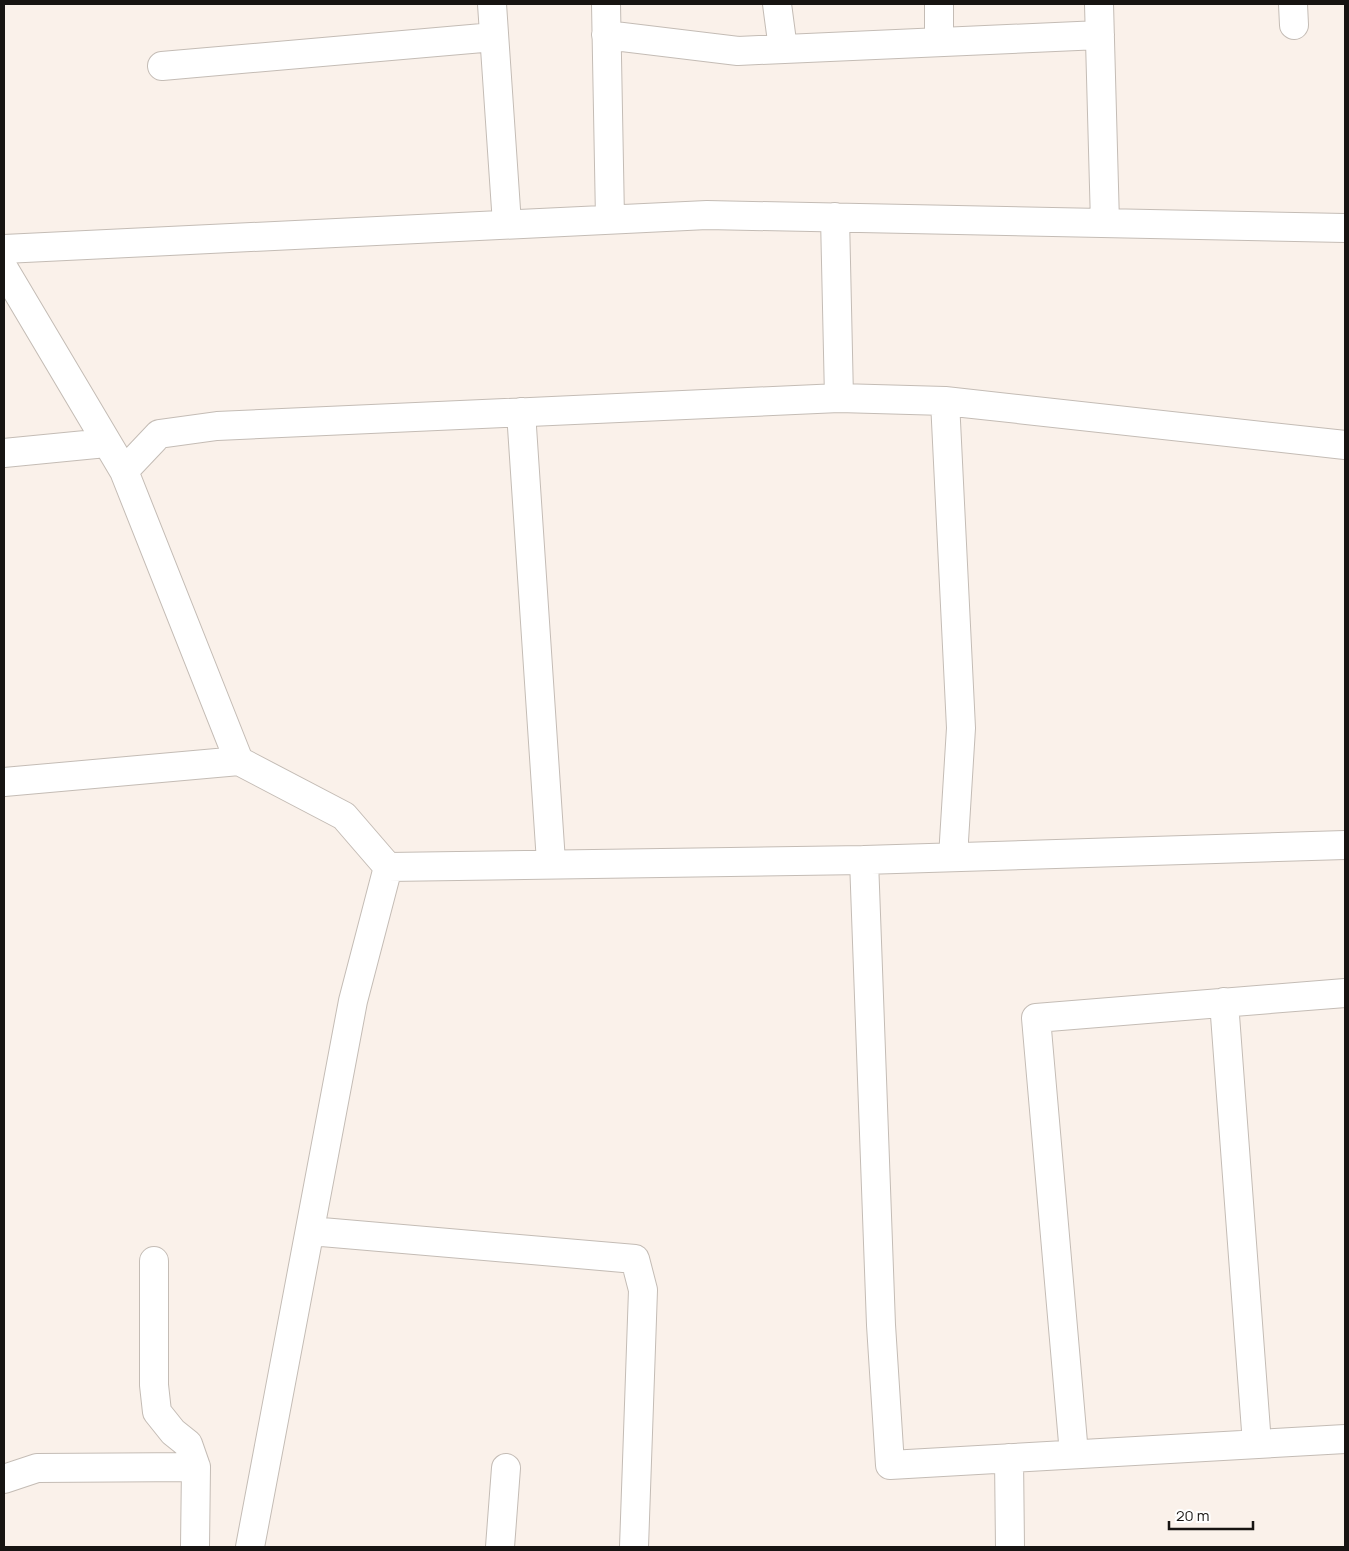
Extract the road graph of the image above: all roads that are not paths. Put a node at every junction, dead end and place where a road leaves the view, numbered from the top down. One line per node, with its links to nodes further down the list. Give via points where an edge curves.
1 (492, 4): 8 (street)
2 (606, 4): 6 (street)
3 (777, 4): 10 (street)
4 (939, 4): 9 (street)
5 (1099, 4): 7 (street)
6 (606, 35): 10 (street, via 738,51); 13 (street)
7 (1100, 35): 9 (street); 14 (street)
8 (494, 38): 11 (street); 15 (street)
9 (939, 42): 10 (street)
10 (783, 49)
11 (162, 66)
12 (834, 217): 13 (street, via 707,215); 14 (street); 19 (street)
13 (610, 219): 15 (street)
14 (1105, 223): 16 (street)
15 (507, 224): 17 (street)
16 (1345, 228)
17 (4, 250)
18 (4, 269): 22 (street)
19 (839, 398): 20 (street); 21 (street)
20 (945, 402): 23 (street); 29 (street, via 960,728)
21 (521, 412): 25 (street, via 217,426 159,434); 31 (street)
22 (106, 442): 24 (street); 25 (street)
23 (1345, 445)
24 (4, 453)
25 (124, 471): 26 (street)
26 (239, 761): 27 (street); 32 (street, via 344,816)
27 (4, 782)
28 (1345, 845): 29 (street)
29 (953, 857): 30 (street)
30 (864, 860): 31 (street); 40 (street, via 881,1326 890,1465)
31 (550, 862): 32 (street)
32 (388, 867): 35 (street, via 353,1002)
33 (1345, 993): 34 (street)
34 (1224, 1002): 38 (street); 39 (street, via 1036,1018)
35 (310, 1231): 45 (street); 47 (street, via 635,1259 643,1290)
36 (154, 1261): 41 (street, via 157,1412 188,1444)
37 (1345, 1439): 38 (street)
38 (1257, 1444): 39 (street)
39 (1074, 1454): 40 (street)
40 (1009, 1458): 48 (street)
41 (196, 1467): 43 (street, via 37,1468); 44 (street)
42 (506, 1468): 46 (street)
43 (4, 1479)
44 (195, 1547)
45 (250, 1547)
46 (500, 1547)
47 (634, 1547)
48 (1010, 1547)

